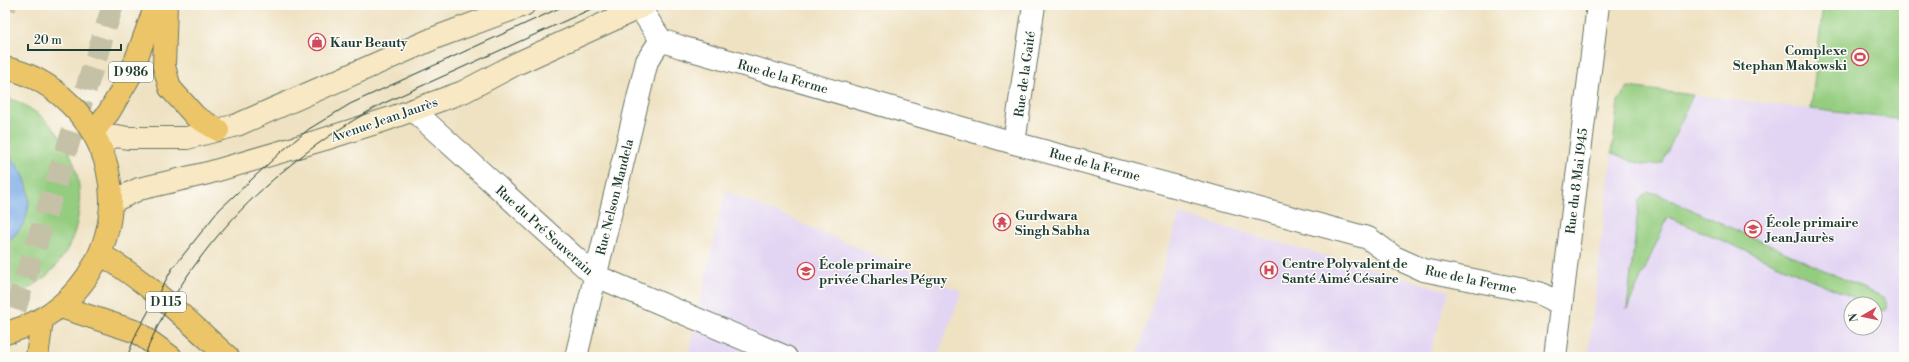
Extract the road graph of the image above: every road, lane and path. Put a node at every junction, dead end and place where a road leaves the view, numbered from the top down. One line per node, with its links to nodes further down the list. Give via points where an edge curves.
1 (156, 5): 11 (main road, D 986, via 130,76)
2 (166, 5): 10 (main road, via 164,66 170,88 196,117)
3 (524, 5): 10 (street, via 437,37 264,114)
4 (1034, 5): 12 (street, Rue de la Gaité)
5 (1598, 5): 16 (street, Rue du 8 Mai 1945)
6 (642, 6): 7 (street); 9 (street, Avenue Jean Jaurès, via 516,64 463,92)
7 (661, 40): 12 (street, Rue de la Ferme); 15 (street, Rue Nelson Mandela, via 647,61)
8 (5, 68): 11 (main road, via 38,80 60,94 78,112)
9 (413, 110): 13 (street, Avenue Jean Jaurès, via 208,173 139,189); 15 (street, Rue du Pré Souverain)
10 (218, 130): 11 (street, via 187,138)
11 (95, 137): 13 (main road, via 108,171)
12 (1014, 142): 16 (street, Rue de la Ferme, via 1368,238 1394,257 1423,270 1539,293)
13 (111, 202): 14 (main road, via 106,237)
14 (100, 254): 17 (main road, via 77,292); 22 (main road, D 115, via 124,268 157,294)
15 (594, 275): 23 (street, Rue Nelson Mandela); 24 (street, Rue du Pré Souverain)
16 (1561, 304): 25 (street, Rue du 8 Mai 1945)
17 (61, 307): 18 (main road); 21 (main road, via 137,332)
18 (42, 320): 19 (main road, via 20,330); 20 (main road)
19 (5, 333)
20 (37, 357)
21 (171, 357)
22 (228, 357)
23 (576, 357)
24 (786, 357)
25 (1555, 357)

